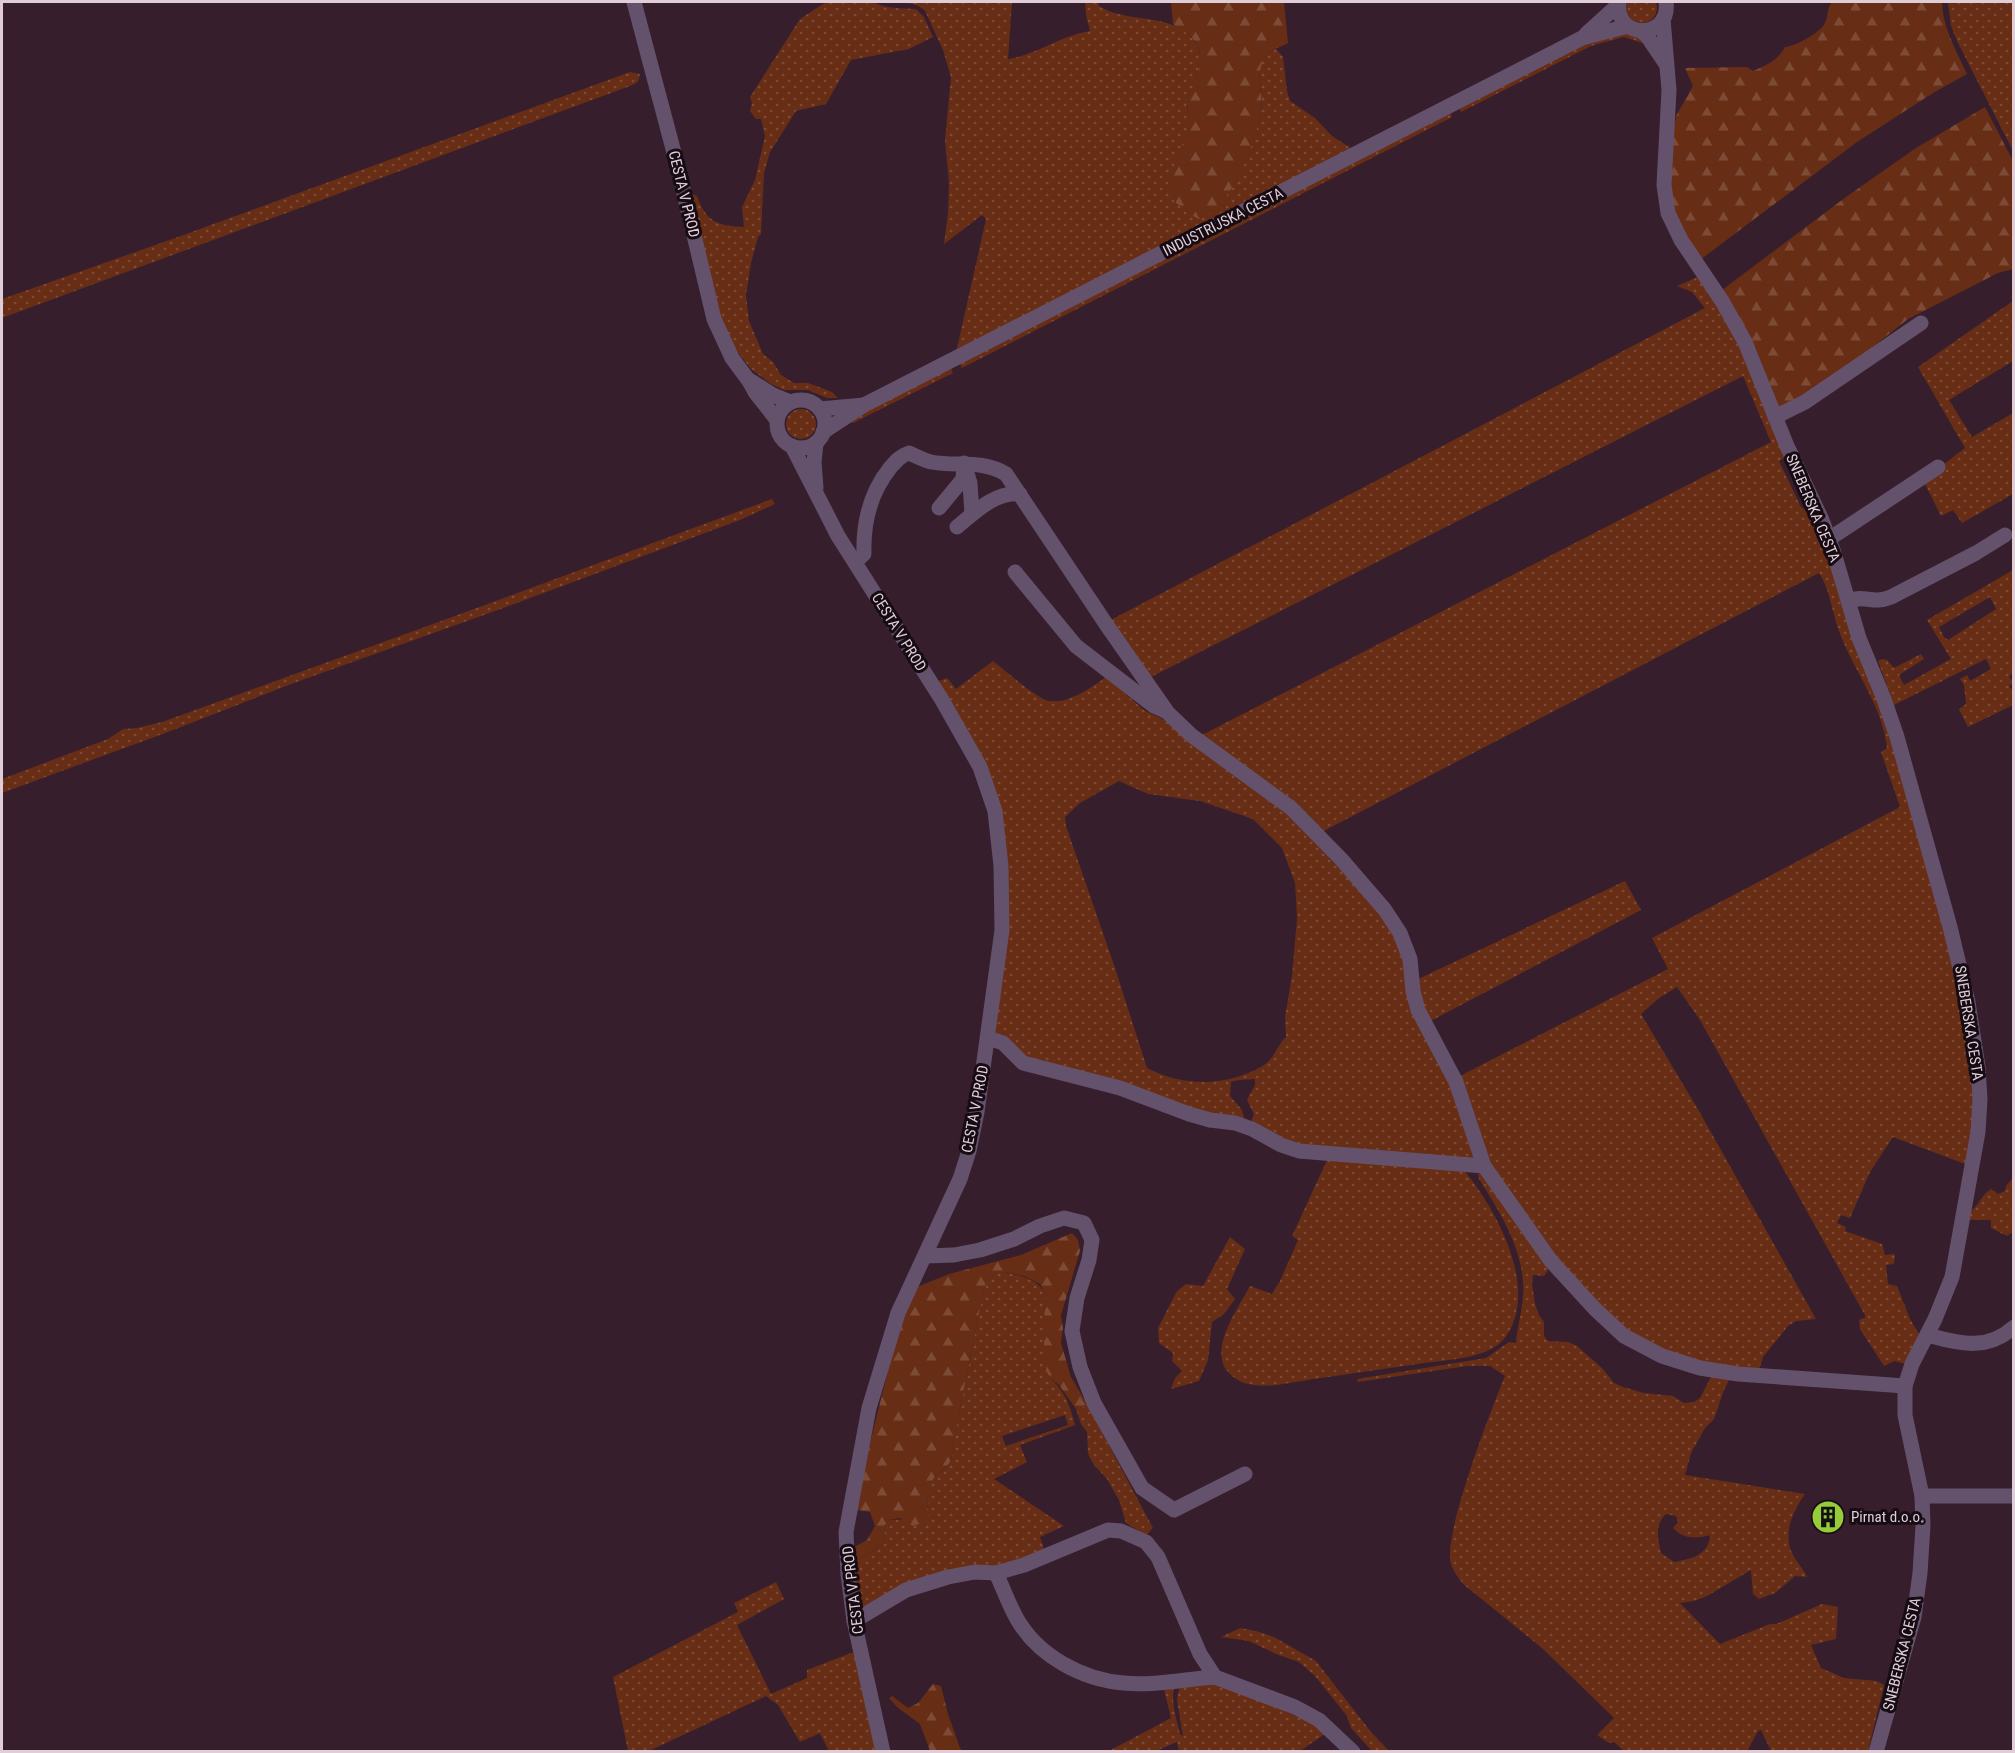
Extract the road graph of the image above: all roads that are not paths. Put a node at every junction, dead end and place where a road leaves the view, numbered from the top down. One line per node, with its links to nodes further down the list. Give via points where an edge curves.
1 (634, 2): 8 (street, CESTA V PROD, via 712,312 727,348)
2 (1618, 3): 4 (street, via 1621,17); 5 (street, INDUSTRIJSKA CESTA)
3 (1667, 7): 4 (street, INDUSTRIJSKA CESTA, via 1651,29); 6 (street, SNEBERSKA CESTA)
4 (1635, 29): 5 (street, INDUSTRIJSKA CESTA); 6 (street, via 1647,36)
5 (1582, 38): 10 (street, INDUSTRIJSKA CESTA)
6 (1666, 64): 12 (street, SNEBERSKA CESTA, via 1669,99 1664,176 1668,213 1681,240 1732,317)
7 (1921, 323): 12 (street, via 1805,402)
8 (749, 381): 9 (street); 13 (street, CESTA V PROD)
9 (790, 402): 11 (street, via 803,400); 13 (street)
10 (864, 405): 11 (street, INDUSTRIJSKA CESTA); 14 (street, INDUSTRIJSKA CESTA)
11 (819, 409): 14 (street, via 824,420)
12 (1775, 417): 24 (street, SNEBERSKA CESTA)
13 (777, 420): 15 (street, via 779,433)
14 (819, 437): 15 (street, via 802,448); 18 (street, CESTA V PROD, via 814,462)
15 (792, 446): 18 (street, CESTA V PROD)
16 (964, 464): 19 (street, via 997,468); 20 (street, via 963,480); 21 (street); 25 (street, via 933,463 909,453 900,456 875,490 867,511 864,554)
17 (1938, 467): 24 (street)
18 (816, 490): 25 (street, CESTA V PROD)
19 (1020, 494): 21 (street, via 1009,492); 28 (street)
20 (939, 508)
21 (972, 514): 22 (street)
22 (957, 527)
23 (2005, 535): 27 (street, via 1891,597 1878,602 1861,598)
24 (1829, 539): 27 (street, SNEBERSKA CESTA)
25 (855, 562): 29 (street, CESTA V PROD, via 980,767 995,811 1002,930)
26 (1015, 572): 28 (street, via 1076,646 1154,706)
27 (1849, 601): 33 (street, SNEBERSKA CESTA, via 1897,736 1955,945 1978,1068 1977,1132 1955,1261 1947,1293)
28 (1168, 712): 30 (street, via 1191,735 1291,808 1385,910 1410,958 1418,1010 1456,1082)
29 (988, 1038): 30 (street, via 1003,1043 1023,1063 1120,1088 1210,1120 1235,1123 1299,1151); 31 (street, CESTA V PROD, via 969,1151)
30 (1484, 1166): 34 (street, via 1551,1261 1594,1309 1624,1336 1662,1356 1738,1374)
31 (925, 1256): 35 (street, via 980,1250 1064,1218 1084,1223 1092,1240 1072,1331 1080,1368 1094,1403 1142,1488 1174,1510); 39 (street, CESTA V PROD, via 898,1313 869,1408 846,1532)
32 (2013, 1327): 33 (street, via 1987,1342 1962,1343)
33 (1927, 1335): 34 (street, SNEBERSKA CESTA)
34 (1905, 1386): 36 (street, SNEBERSKA CESTA, via 1905,1415)
35 (1245, 1474)
36 (1922, 1496): 37 (street); 43 (street, SNEBERSKA CESTA, via 1917,1604)
37 (2013, 1496)
38 (996, 1573): 39 (street, via 948,1577 906,1590); 40 (street, via 1028,1634 1044,1651 1084,1674 1124,1683); 40 (street, via 1108,1530 1146,1542 1158,1557 1200,1654)
39 (854, 1620): 41 (street, CESTA V PROD)
40 (1215, 1677): 42 (street, via 1311,1715)
41 (883, 1752)
42 (1353, 1752)
43 (1876, 1752)

